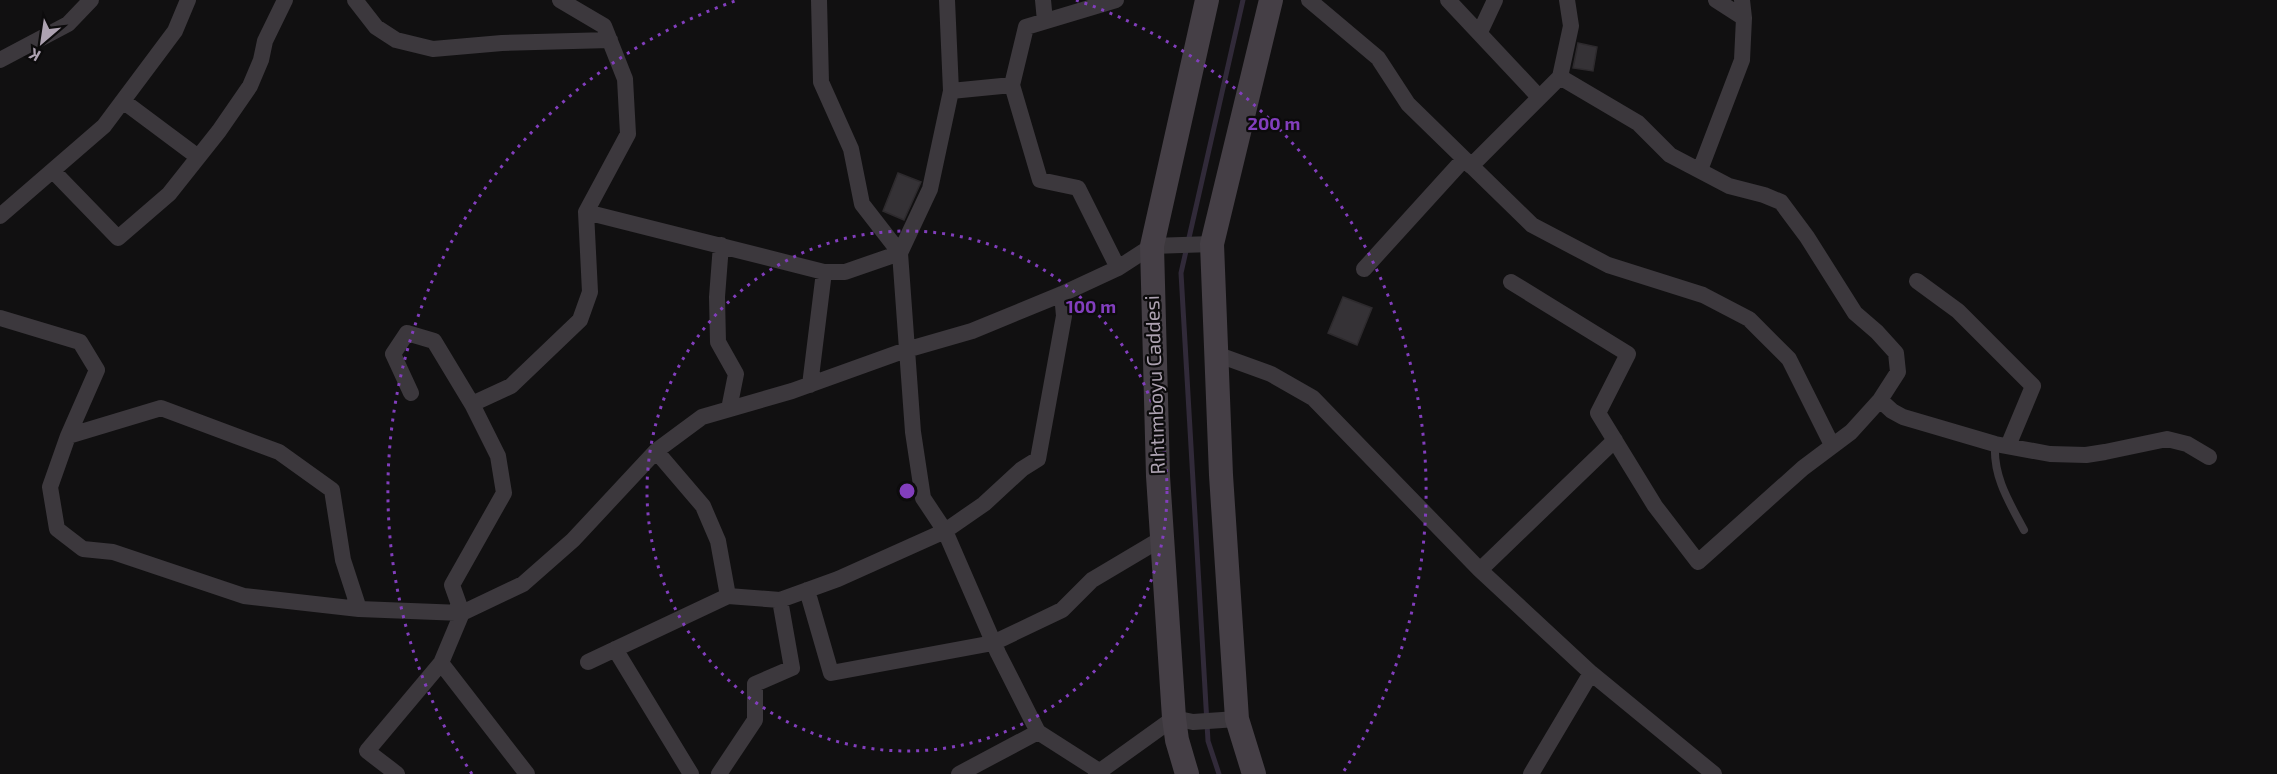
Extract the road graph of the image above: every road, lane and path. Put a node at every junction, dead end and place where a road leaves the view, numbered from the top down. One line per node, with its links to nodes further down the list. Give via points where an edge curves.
1 (91, 0): 22 (street, via 68,24)
2 (188, 0): 27 (street, via 175,31)
3 (285, 0): 28 (street, via 265,41 250,86)
4 (354, 0): 21 (street, via 376,27 396,40 433,49)
5 (560, 0): 21 (street, via 604,26)
6 (819, 0): 37 (street, via 821,82 851,149 862,204)
7 (947, 0): 25 (street)
8 (1043, 0): 19 (street)
9 (1112, 0): 19 (street)
10 (1207, 0): 36 (street, Rıhtımboyu Caddesi)
11 (1271, 0): 34 (street)
12 (1310, 0): 29 (street, via 1378,58 1408,104)
13 (1448, 0): 20 (street)
14 (1495, 0): 20 (street)
15 (1567, 0): 23 (street, via 1571,26)
16 (1716, 0): 18 (street)
17 (1742, 0): 18 (street)
18 (1744, 18): 30 (street, via 1742,60)
19 (1045, 21): 24 (street, via 1026,27)
20 (1480, 32): 26 (street)
21 (609, 40): 32 (street, via 625,79 628,134)
22 (0, 60)
23 (1560, 76): 26 (street); 30 (street, via 1638,123 1670,154)
24 (1012, 86): 25 (street); 38 (street, via 1040,180 1078,188)
25 (951, 92): 37 (street, via 930,189)
26 (1539, 97): 29 (street)
27 (123, 101): 28 (street); 31 (street, via 104,126)
28 (198, 157): 31 (street, via 169,194 118,238)
29 (1468, 163): 39 (street); 54 (street, via 1532,225 1608,266 1703,295 1749,319 1789,359)
30 (1700, 170): 49 (street, via 1729,186 1781,202 1855,314 1896,352 1898,372)
31 (53, 171): 33 (street)
32 (586, 212): 35 (street); 50 (street, via 590,292 580,320 511,386)
33 (0, 216)
34 (1206, 244): 36 (street); 46 (street)
35 (722, 245): 40 (street); 51 (street, via 718,342 736,374)
36 (1162, 245): 38 (street); 60 (street, Rıhtımboyu Caddesi)
37 (900, 253): 40 (street, via 845,272); 45 (street)
38 (1118, 268): 43 (street)
39 (1364, 269)
40 (824, 272): 47 (street)
41 (1917, 281): 55 (street, via 1958,311 2032,386)
42 (1511, 282): 53 (street, via 1628,354 1598,413)
43 (1062, 294): 45 (street, via 972,330); 59 (street, via 1064,316 1038,459)
44 (0, 318): 52 (street, via 80,342 97,370)
45 (906, 350): 47 (street); 59 (street, via 923,498)
46 (1216, 354): 61 (street, via 1271,374 1313,398); 72 (street)
47 (810, 385): 51 (street)
48 (411, 393): 50 (street, via 393,354 407,333 434,341)
49 (1880, 400): 54 (street, via 1851,432); 55 (street, via 1903,417)
50 (472, 404): 66 (street, via 498,456 504,493 452,585)
51 (729, 409): 56 (street, via 702,417)
52 (68, 436): 65 (street, via 161,408 279,452 332,490 343,560); 65 (street, via 50,487 57,529 83,549 113,552 244,596)
53 (1615, 440): 54 (street, via 1655,506 1698,562); 61 (street)
54 (1832, 445)
55 (2002, 445): 57 (street, via 2086,455 2167,439 2187,444); 58 (lane, via 1995,465 1998,479)
56 (656, 451): 63 (street, via 703,506 718,542); 66 (street, via 573,540 523,584)
57 (2209, 457)
58 (2024, 530)
59 (945, 531): 62 (street); 67 (street)
60 (1161, 539): 67 (street, via 1092,580 1062,610); 73 (street, Rıhtımboyu Caddesi)
61 (1480, 570): 71 (street)
62 (807, 590): 64 (street); 67 (street, via 831,674)
63 (728, 596): 64 (street); 68 (street)
64 (780, 600): 79 (street, via 792,668 755,684 754,720)
65 (359, 609): 66 (street)
66 (462, 613): 70 (street)
67 (993, 643): 74 (street)
68 (615, 649): 69 (street); 78 (street)
69 (588, 662)
70 (441, 663): 76 (street, via 367,751); 77 (street)
71 (1591, 673): 83 (street); 84 (street)
72 (1230, 719): 73 (street); 82 (street)
73 (1183, 720): 75 (street); 81 (street, Rıhtımboyu Caddesi, via 1177,740)
74 (1038, 732): 75 (street); 80 (street)
75 (1098, 773)
76 (397, 774)
77 (528, 774)
78 (691, 774)
79 (719, 774)
80 (959, 774)
81 (1187, 774)
82 (1254, 774)
83 (1531, 774)
84 (1714, 774)

